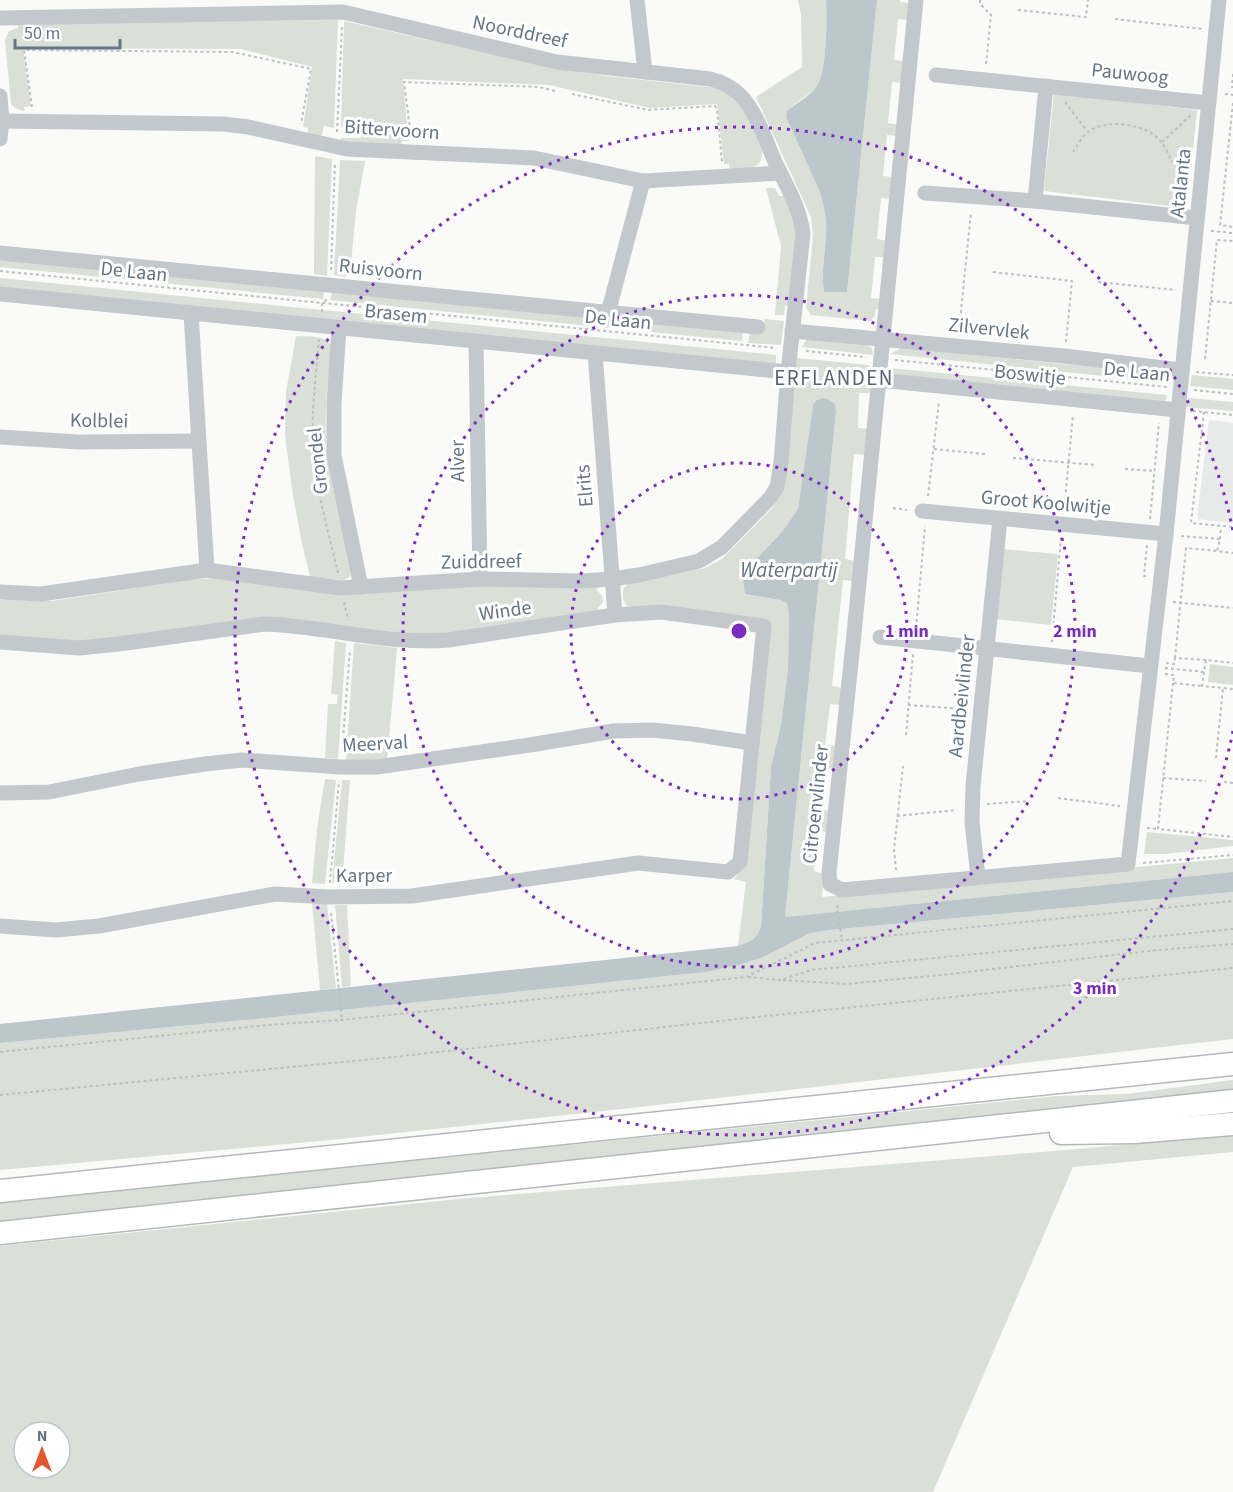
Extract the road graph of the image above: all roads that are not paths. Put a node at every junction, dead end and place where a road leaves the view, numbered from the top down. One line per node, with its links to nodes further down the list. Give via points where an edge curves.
1 (637, 0): 5 (street)
2 (916, 0): 6 (street)
3 (1219, 0): 9 (street, Atalanta)
4 (0, 18): 5 (street, Noorddreef, via 343,12 557,62)
5 (645, 72): 12 (street, Noorddreef, via 710,79 732,88 745,99)
6 (909, 73): 7 (street, Pauwoog); 14 (street)
7 (1049, 86): 9 (street, Pauwoog); 15 (street)
8 (0, 96): 10 (street)
9 (1206, 103): 16 (street, Atalanta)
10 (2, 120): 11 (street); 13 (street, Bittervoorn, via 209,122 347,149 411,157 534,158)
11 (0, 139)
12 (780, 173): 13 (street, Bittervoorn, via 719,181); 23 (street, Noorddreef, via 797,208 804,234)
13 (643, 181): 20 (street)
14 (912, 192): 15 (street); 24 (street)
15 (1035, 201): 16 (street)
16 (1196, 224): 27 (street, Atalanta)
17 (0, 253): 20 (street, Ruisvoorn)
18 (0, 294): 19 (street, Brasem)
19 (191, 313): 22 (street, Brasem); 32 (street)
20 (608, 313): 21 (street, Ruisvoorn)
21 (758, 327)
22 (339, 328): 25 (street, Brasem); 39 (street, Grondel, via 334,455)
23 (792, 331): 24 (street, Zilvervlek); 28 (street, Zuiddreef)
24 (883, 339): 27 (street, Zilvervlek); 29 (street, Citroenvlinder)
25 (476, 342): 26 (street, Brasem); 37 (street, Alver)
26 (595, 353): 28 (street, Brasem); 38 (street, Elrits)
27 (1181, 370): 30 (street)
28 (788, 372): 38 (street, Zuiddreef, via 781,464 777,487 770,498 722,547 699,561)
29 (879, 380): 30 (street, Boswitje); 42 (street, Citroenvlinder)
30 (1178, 410): 35 (street)
31 (0, 437): 32 (street, Kolblei, via 78,442)
32 (198, 441): 36 (street)
33 (924, 511): 34 (street, Groot Koolwitje)
34 (1000, 519): 35 (street, Groot Koolwitje); 44 (street, Aardbeivlinder)
35 (1166, 534): 45 (street)
36 (207, 570): 39 (street, Zuiddreef, via 341,588); 40 (street, Zuiddreef, via 41,594)
37 (480, 579): 38 (street, Zuiddreef); 39 (street, Zuiddreef)
38 (612, 579): 41 (street, Elrits)
39 (361, 587)
40 (0, 592)
41 (615, 615): 43 (street, Winde, via 429,641 264,624 79,648); 46 (street, Winde, via 661,612 764,626)
42 (868, 635): 44 (street); 49 (street, Citroenvlinder, via 830,884 842,890)
43 (0, 642)
44 (986, 649): 45 (street); 49 (street, Aardbeivlinder, via 972,806)
45 (1150, 666): 49 (street, Citroenvlinder, via 1128,864)
46 (752, 743): 47 (street, Meerval, via 652,730 614,731 409,764 340,767 242,760 139,774 49,792); 48 (street, Winde, via 740,862)
47 (0, 793)
48 (728, 872): 50 (street, Karper, via 638,863 412,896 275,894 99,926 56,930)
49 (978, 877)
50 (0, 926)
51 (1233, 1064): 55 (highway)
52 (1233, 1101): 54 (highway)
53 (1233, 1124): 54 (highway, via 1134,1131)
54 (925, 1135): 56 (highway)
55 (0, 1191)
56 (0, 1233)

